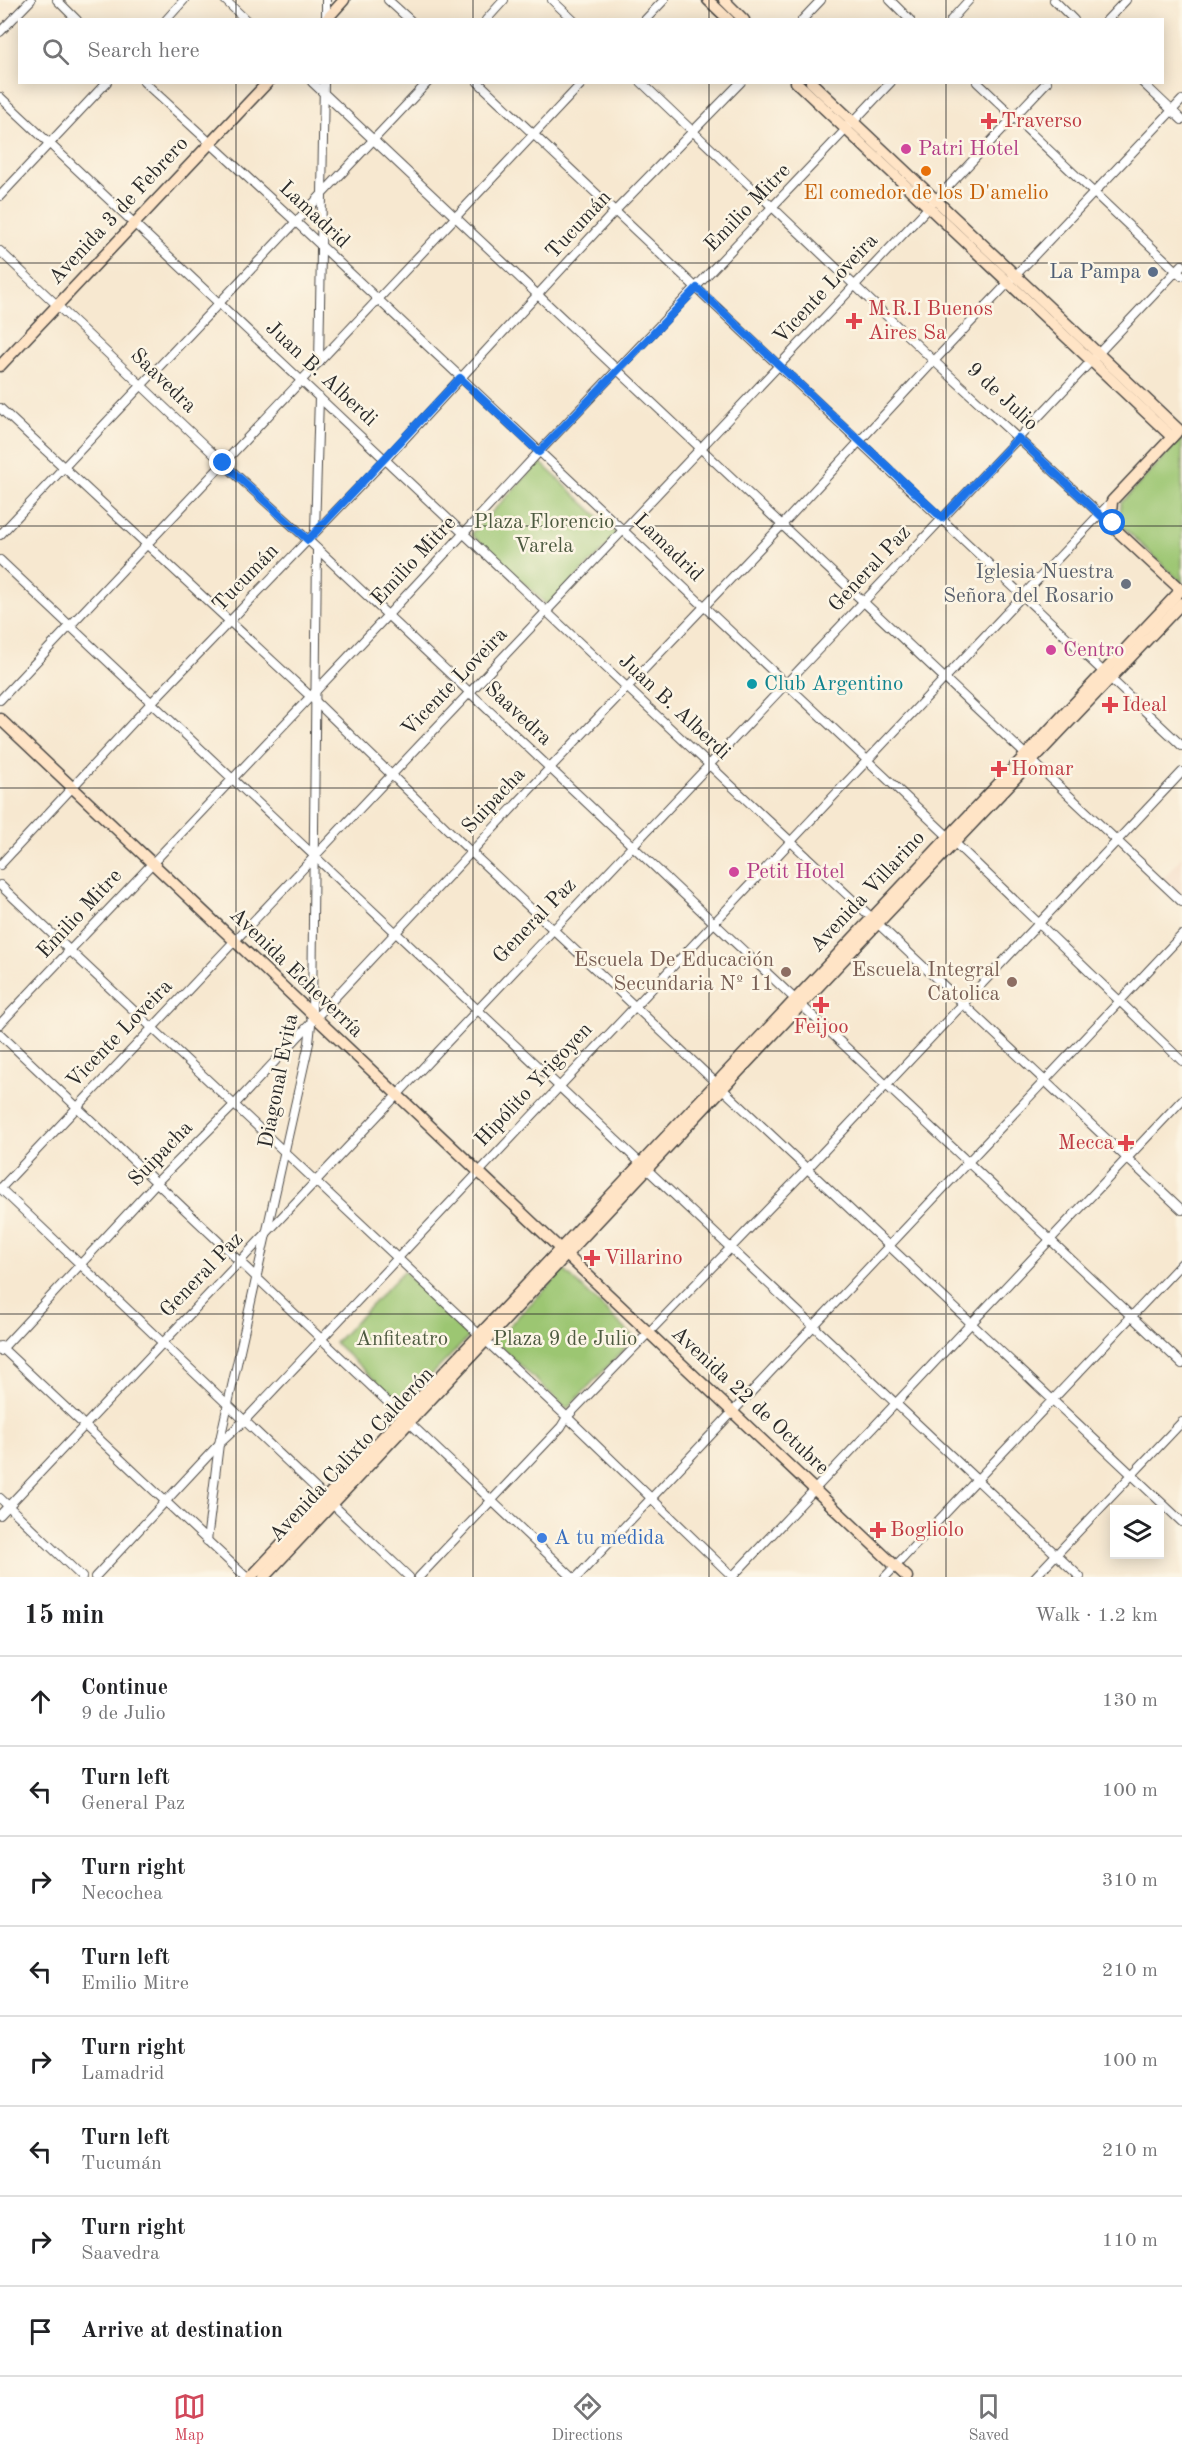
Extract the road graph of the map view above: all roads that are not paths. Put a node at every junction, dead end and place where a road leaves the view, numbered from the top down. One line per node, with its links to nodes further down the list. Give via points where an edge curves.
1 (31, 0): 34 (street)
2 (57, 0): 18 (street)
3 (184, 0): 19 (street)
4 (225, 0): 20 (street)
5 (326, 0): 21 (street)
6 (344, 0): 22 (main road)
7 (388, 0): 23 (street)
8 (504, 0): 24 (street)
9 (552, 0): 25 (street)
10 (664, 0): 26 (street)
11 (708, 0): 27 (main road)
12 (724, 0): 28 (main road)
13 (821, 0): 29 (street)
14 (890, 0): 30 (street)
15 (969, 0): 31 (street)
16 (1054, 0): 32 (street)
17 (1126, 0): 33 (street)
18 (75, 18)
19 (168, 18)
20 (244, 18)
21 (326, 18)
22 (328, 18)
23 (408, 18)
24 (488, 18)
25 (571, 18)
26 (647, 18)
27 (727, 18)
28 (742, 18)
29 (804, 18)
30 (908, 18)
31 (953, 18)
32 (1072, 18)
33 (1109, 18)
34 (0, 32)
35 (105, 84): 61 (street)
36 (146, 84): 62 (street, Lamadrid)
37 (266, 84): 62 (main road, Avenida 3 de Febrero)
38 (314, 84): 51 (street)
39 (324, 84): 51 (street)
40 (426, 84): 60 (street)
41 (480, 84): 59 (street)
42 (581, 84): 59 (street)
43 (643, 84): 58 (street, 9 de Julio)
44 (739, 84): 58 (street, Tucumán)
45 (798, 84): 57 (main road)
46 (813, 84): 57 (main road)
47 (889, 84): 57 (street, Emilio Mitre)
48 (979, 84): 55 (street)
49 (1045, 84): 55 (street, Vicente Loveira)
50 (1144, 84): 54 (street)
51 (323, 94): 60 (street); 64 (street)
52 (0, 97): 61 (street, Juan B. Alberdi)
53 (1182, 100): 54 (street, Suipacha)
54 (1172, 110): 56 (street); 63 (street, Suipacha)
55 (1013, 117): 63 (street); 66 (street, Vicente Loveira)
56 (1182, 120)
57 (850, 126): 66 (main road); 67 (street, Emilio Mitre)
58 (692, 131): 67 (street, 9 de Julio); 68 (street, Tucumán)
59 (534, 135): 68 (street); 69 (street)
60 (375, 140): 64 (street); 69 (street)
61 (51, 143): 65 (street); 70 (street, Juan B. Alberdi)
62 (209, 143): 70 (main road, Avenida 3 de Febrero); 71 (street, Lamadrid)
63 (1095, 193): 74 (street); 75 (street, Suipacha)
64 (322, 194): 71 (street); 72 (street)
65 (0, 196)
66 (932, 204): 75 (main road); 76 (street, Vicente Loveira)
67 (774, 207): 76 (street, 9 de Julio); 77 (street, Emilio Mitre)
68 (615, 211): 77 (street); 78 (street, Tucumán)
69 (454, 217): 78 (street); 79 (street)
70 (135, 222): 80 (street, Juan B. Alberdi); 81 (main road, Avenida 3 de Febrero)
71 (296, 222): 72 (street, Lamadrid); 80 (street)
72 (321, 247): 79 (street, Lamadrid); 84 (street)
73 (0, 251): 81 (street, Saavedra)
74 (1180, 270): 82 (street, General Paz)
75 (1012, 279): 82 (main road); 83 (street, Suipacha)
76 (855, 284): 83 (street, 9 de Julio); 86 (street, Vicente Loveira)
77 (697, 288): 86 (street); 87 (street, Emilio Mitre)
78 (538, 295): 87 (street); 88 (street, Tucumán)
79 (378, 300): 84 (street); 88 (street, Lamadrid)
80 (220, 303): 89 (street, Juan B. Alberdi); 90 (street)
81 (57, 306): 85 (main road, Avenida 3 de Febrero); 90 (street, Saavedra)
82 (1094, 357): 93 (main road); 94 (street, General Paz)
83 (934, 361): 94 (street, 9 de Julio); 95 (street, Suipacha)
84 (319, 363): 89 (street)
85 (0, 366)
86 (778, 366): 95 (street); 96 (street, Vicente Loveira)
87 (618, 369): 96 (street); 97 (street, Emilio Mitre)
88 (460, 378): 97 (street, Lamadrid); 98 (street, Tucumán)
89 (302, 381): 91 (street, Juan B. Alberdi); 99 (street)
90 (142, 385): 99 (street, Saavedra); 100 (street)
91 (320, 397): 98 (street, Juan B. Alberdi); 107 (street)
92 (0, 408): 100 (street)
93 (1177, 431): 101 (main road, Hipólito Yrigoyen)
94 (1018, 438): 102 (street, 9 de Julio); 103 (street, General Paz)
95 (860, 441): 103 (street); 104 (street, Suipacha)
96 (700, 449): 104 (street); 106 (street, Vicente Loveira)
97 (539, 452): 106 (street, Lamadrid); 109 (street, Emilio Mitre)
98 (386, 459): 107 (street, Tucumán); 109 (street, Juan B. Alberdi)
99 (223, 463): 110 (street, Saavedra); 111 (street)
100 (64, 468): 108 (street); 111 (street)
101 (1112, 501): 102 (street, Hipólito Yrigoyen); 105 (main road)
102 (1099, 514): 105 (street, 9 de Julio); 115 (street, Hipólito Yrigoyen)
103 (942, 518): 115 (street); 116 (street, General Paz)
104 (782, 525): 116 (street); 118 (street, Suipacha)
105 (1114, 528): 114 (main road, 9 de Julio)
106 (624, 531): 118 (street, Lamadrid); 119 (street, Vicente Loveira)
107 (315, 532): 110 (street, Tucumán)
108 (0, 535)
109 (463, 535): 119 (street, Juan B. Alberdi); 120 (street, Emilio Mitre)
110 (308, 540): 112 (street, Saavedra); 121 (street, Tucumán)
111 (145, 544): 121 (street); 122 (street)
112 (317, 549): 120 (street, Saavedra); 128 (street, Diagonal Evita)
113 (0, 560): 122 (street)
114 (1181, 591): 123 (main road, Avenida Villarino)
115 (1023, 595): 123 (street); 124 (street, Hipólito Yrigoyen)
116 (864, 602): 124 (street); 125 (street, General Paz)
117 (1182, 603): 123 (main road, Avenida Villarino)
118 (704, 607): 125 (street, Lamadrid); 126 (street, Suipacha)
119 (546, 613): 126 (street, Juan B. Alberdi); 127 (street, Vicente Loveira)
120 (387, 616): 127 (street, Saavedra); 128 (street, Emilio Mitre)
121 (228, 622): 128 (street); 130 (street, Tucumán)
122 (70, 625): 129 (street); 130 (street)
123 (1107, 676): 132 (street); 133 (main road, Avenida Villarino)
124 (946, 677): 133 (street); 134 (street, Hipólito Yrigoyen)
125 (786, 684): 134 (street, Lamadrid); 135 (street, General Paz)
126 (628, 688): 135 (street, Juan B. Alberdi); 136 (street, Suipacha)
127 (469, 693): 136 (street, Saavedra); 138 (street, Vicente Loveira)
128 (314, 696): 138 (street); 139 (street, Emilio Mitre); 146 (street, Diagonal Evita)
129 (0, 700)
130 (152, 702): 139 (street); 140 (street, Tucumán)
131 (0, 719): 140 (main road, Avenida Echeverría)
132 (1182, 746)
133 (1030, 757): 141 (main road, Avenida Villarino); 142 (street)
134 (868, 760): 141 (street, Lamadrid); 143 (street, Hipólito Yrigoyen)
135 (709, 765): 143 (street, Juan B. Alberdi); 144 (street, General Paz)
136 (550, 768): 144 (street, Saavedra); 145 (street, Suipacha)
137 (1182, 772): 142 (street)
138 (392, 776): 145 (street); 146 (street, Vicente Loveira)
139 (233, 778): 146 (street); 147 (street, Emilio Mitre)
140 (73, 788): 147 (main road, Avenida Echeverría); 148 (street, Tucumán)
141 (951, 839): 151 (main road, Avenida Villarino); 153 (street, Lamadrid)
142 (1118, 841): 150 (street); 153 (street)
143 (792, 842): 151 (street, Juan B. Alberdi); 152 (street, Hipólito Yrigoyen)
144 (633, 846): 152 (street, Saavedra); 154 (street, General Paz)
145 (471, 852): 154 (street); 155 (street, Suipacha)
146 (314, 857): 155 (street); 157 (street, Vicente Loveira); 164 (street, Diagonal Evita)
147 (153, 864): 157 (main road, Avenida Echeverría); 158 (street, Emilio Mitre)
148 (0, 865)
149 (0, 885): 158 (street)
150 (1182, 902)
151 (875, 920): 160 (main road, Avenida Villarino); 161 (street, Juan B. Alberdi)
152 (714, 923): 160 (street, Saavedra); 162 (street, Hipólito Yrigoyen)
153 (1039, 923): 159 (street, Lamadrid); 161 (street)
154 (553, 929): 162 (street); 163 (street, General Paz)
155 (396, 932): 163 (street); 164 (street, Suipacha)
156 (1182, 934): 159 (street)
157 (234, 941): 164 (main road, Avenida Echeverría); 166 (street, Vicente Loveira)
158 (71, 951): 165 (street, Emilio Mitre); 166 (street)
159 (1120, 1000): 168 (street, Lamadrid); 169 (street)
160 (797, 1003): 170 (main road, Avenida Villarino); 171 (street, Saavedra)
161 (964, 1004): 169 (street, Juan B. Alberdi); 171 (street)
162 (635, 1006): 170 (street); 172 (street, Hipólito Yrigoyen)
163 (477, 1009): 172 (street); 173 (street, General Paz)
164 (313, 1019): 173 (main road, Avenida Echeverría); 175 (street, Suipacha); 177 (street, Diagonal Evita)
165 (0, 1024)
166 (152, 1026): 175 (street); 176 (street, Vicente Loveira)
167 (0, 1034): 176 (street)
168 (1182, 1061)
169 (1044, 1080): 178 (street, Juan B. Alberdi); 179 (street)
170 (720, 1085): 180 (main road, Avenida Villarino); 181 (street)
171 (886, 1086): 179 (street, Saavedra); 181 (street)
172 (559, 1087): 180 (street); 182 (street, Hipólito Yrigoyen)
173 (396, 1094): 182 (main road, Avenida Echeverría); 183 (street, General Paz)
174 (1182, 1100): 178 (street)
175 (235, 1104): 177 (street); 184 (street, Suipacha)
176 (76, 1107): 184 (street); 185 (street, Vicente Loveira)
177 (284, 1150): 183 (street); 187 (street, Diagonal Evita)
178 (1127, 1158): 186 (street, Juan B. Alberdi); 188 (street)
179 (968, 1162): 188 (street, Saavedra); 189 (street)
180 (644, 1166): 190 (street); 191 (main road, Avenida Villarino)
181 (807, 1169): 189 (street); 190 (street)
182 (479, 1172): 191 (main road, Avenida Echeverría); 192 (street, Hipólito Yrigoyen)
183 (316, 1181): 187 (street, General Paz); 192 (street)
184 (156, 1183): 193 (street); 195 (street, Suipacha)
185 (0, 1188): 195 (street)
186 (1182, 1210)
187 (265, 1236): 193 (street, General Paz); 196 (street, Diagonal Evita)
188 (1050, 1240): 197 (street, Saavedra); 198 (street)
189 (889, 1246): 198 (street); 199 (street)
190 (732, 1248): 199 (street); 200 (street)
191 (563, 1252): 200 (main road, Avenida 22 de Octubre); 201 (main road, Avenida Calixto Calderón)
192 (398, 1257): 201 (street); 202 (street, Hipólito Yrigoyen)
193 (240, 1263): 196 (street); 203 (street, General Paz)
194 (1182, 1263): 197 (street)
195 (81, 1265): 203 (street); 204 (street, Suipacha)
196 (255, 1278): 202 (street); 207 (street, Diagonal Evita)
197 (1131, 1317): 205 (street, Saavedra); 206 (street)
198 (971, 1323): 206 (street); 208 (street)
199 (813, 1326): 208 (street); 209 (street)
200 (650, 1334): 209 (main road, Avenida 22 de Octubre); 210 (street)
201 (482, 1339): 210 (street); 211 (main road, Avenida Calixto Calderón)
202 (320, 1340): 211 (street); 212 (street, Hipólito Yrigoyen)
203 (162, 1341): 207 (street); 214 (street, General Paz)
204 (1, 1349): 214 (street)
205 (1182, 1364)
206 (1052, 1400): 216 (street); 217 (street)
207 (227, 1403): 212 (street); 215 (street, Diagonal Evita)
208 (895, 1404): 217 (street); 218 (street)
209 (732, 1413): 218 (main road, Avenida 22 de Octubre); 220 (street)
210 (567, 1417): 220 (street); 223 (street)
211 (406, 1418): 222 (main road, Avenida Calixto Calderón); 223 (street)
212 (246, 1419): 215 (street, Hipólito Yrigoyen); 222 (street)
213 (1182, 1422): 216 (street)
214 (84, 1425): 221 (street); 224 (street, General Paz)
215 (219, 1444): 221 (street, Hipólito Yrigoyen); 227 (street, Diagonal Evita)
216 (1131, 1474): 226 (street); 228 (street)
217 (977, 1480): 228 (street); 229 (street)
218 (815, 1489): 229 (main road, Avenida 22 de Octubre); 238 (street)
219 (0, 1498): 224 (street)
220 (651, 1498): 237 (street); 238 (street)
221 (165, 1501): 227 (street); 231 (street, Hipólito Yrigoyen)
222 (330, 1501): 232 (main road, Avenida Calixto Calderón); 233 (main road, Avenida Calixto Calderón); 234 (street)
223 (492, 1501): 235 (street); 236 (street)
224 (8, 1506): 225 (street, General Paz); 230 (street)
225 (0, 1515)
226 (1182, 1522)
227 (207, 1541): 232 (street)
228 (1056, 1554): 241 (street); 242 (street)
229 (896, 1566): 239 (street); 240 (main road, Avenida 22 de Octubre)
230 (82, 1577)
231 (95, 1577)
232 (249, 1577)
233 (264, 1577)
234 (409, 1577)
235 (419, 1577)
236 (572, 1577)
237 (578, 1577)
238 (732, 1577)
239 (885, 1577)
240 (907, 1577)
241 (1035, 1577)
242 (1080, 1577)

